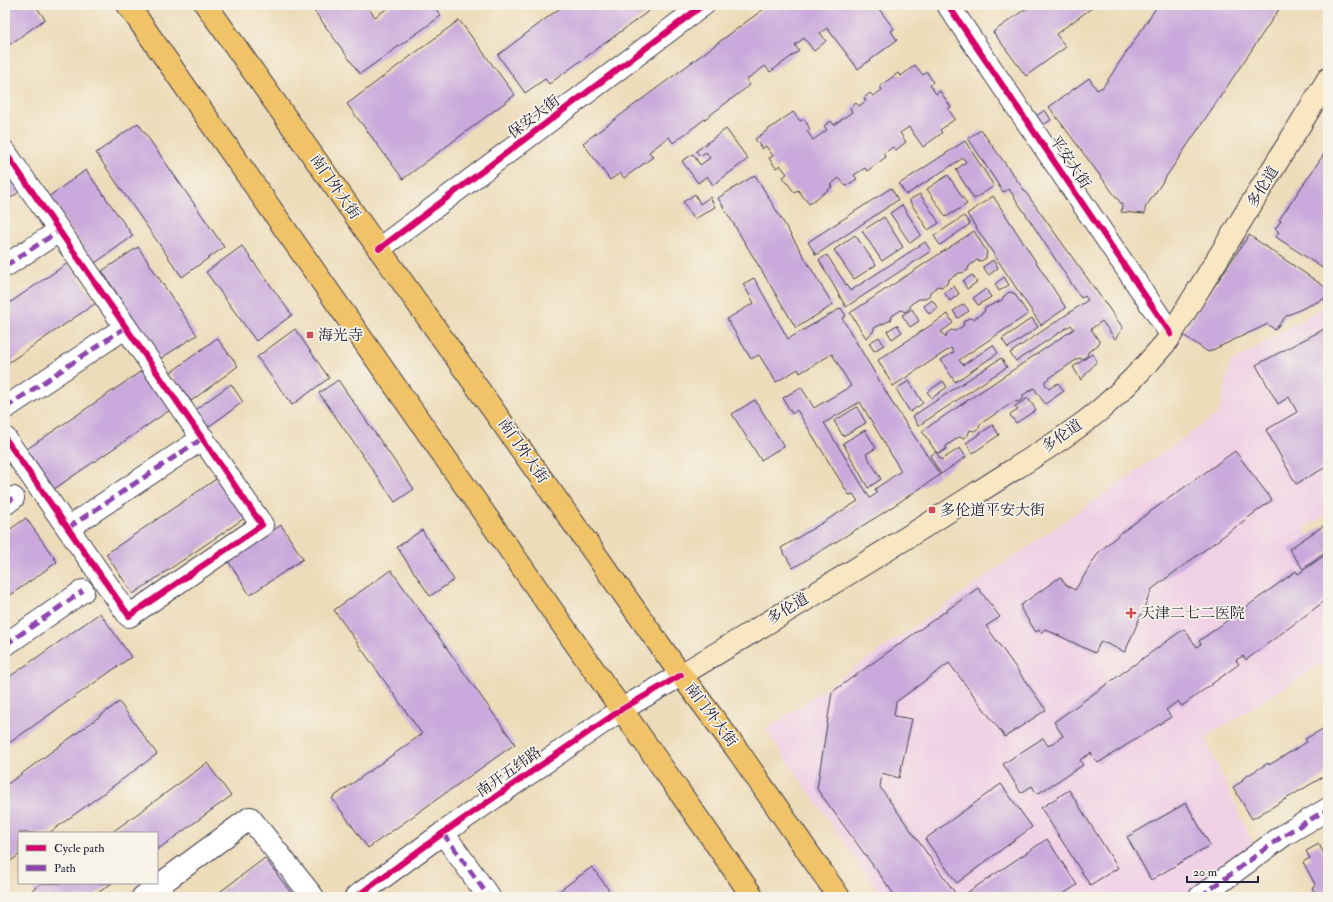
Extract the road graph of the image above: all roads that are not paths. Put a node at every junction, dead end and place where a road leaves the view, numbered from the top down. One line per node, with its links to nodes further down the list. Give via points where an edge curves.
1 (128, 5): 19 (main road)
2 (206, 5): 8 (main road, 南门外大街)
3 (703, 5): 8 (street, 保安大街)
4 (948, 5): 11 (street, 平安大街)
5 (1328, 79): 11 (main road, 多伦道)
6 (5, 152): 7 (street)
7 (59, 230): 9 (street); 10 (street)
8 (380, 249): 18 (main road, 南门外大街)
9 (5, 266)
10 (126, 327): 12 (street); 14 (street)
11 (1172, 334): 18 (main road, 多伦道, via 1121,391 1062,437 936,520)
12 (5, 408)
13 (5, 438): 15 (street)
14 (203, 438): 15 (street); 15 (street, via 262,524 129,616)
15 (68, 528)
16 (83, 591): 17 (street)
17 (5, 645)
18 (681, 675): 19 (street, 南开五纬路); 27 (main road, 南门外大街, via 738,751)
19 (622, 709): 21 (street, 南开五纬路); 26 (main road)
20 (1328, 809): 28 (street, via 1284,835)
21 (443, 833): 24 (street, 南开五纬路); 25 (street)
22 (144, 897): 23 (street, via 250,818)
23 (313, 897)
24 (356, 897)
25 (489, 897)
26 (753, 897)
27 (839, 897)
28 (1200, 897)

